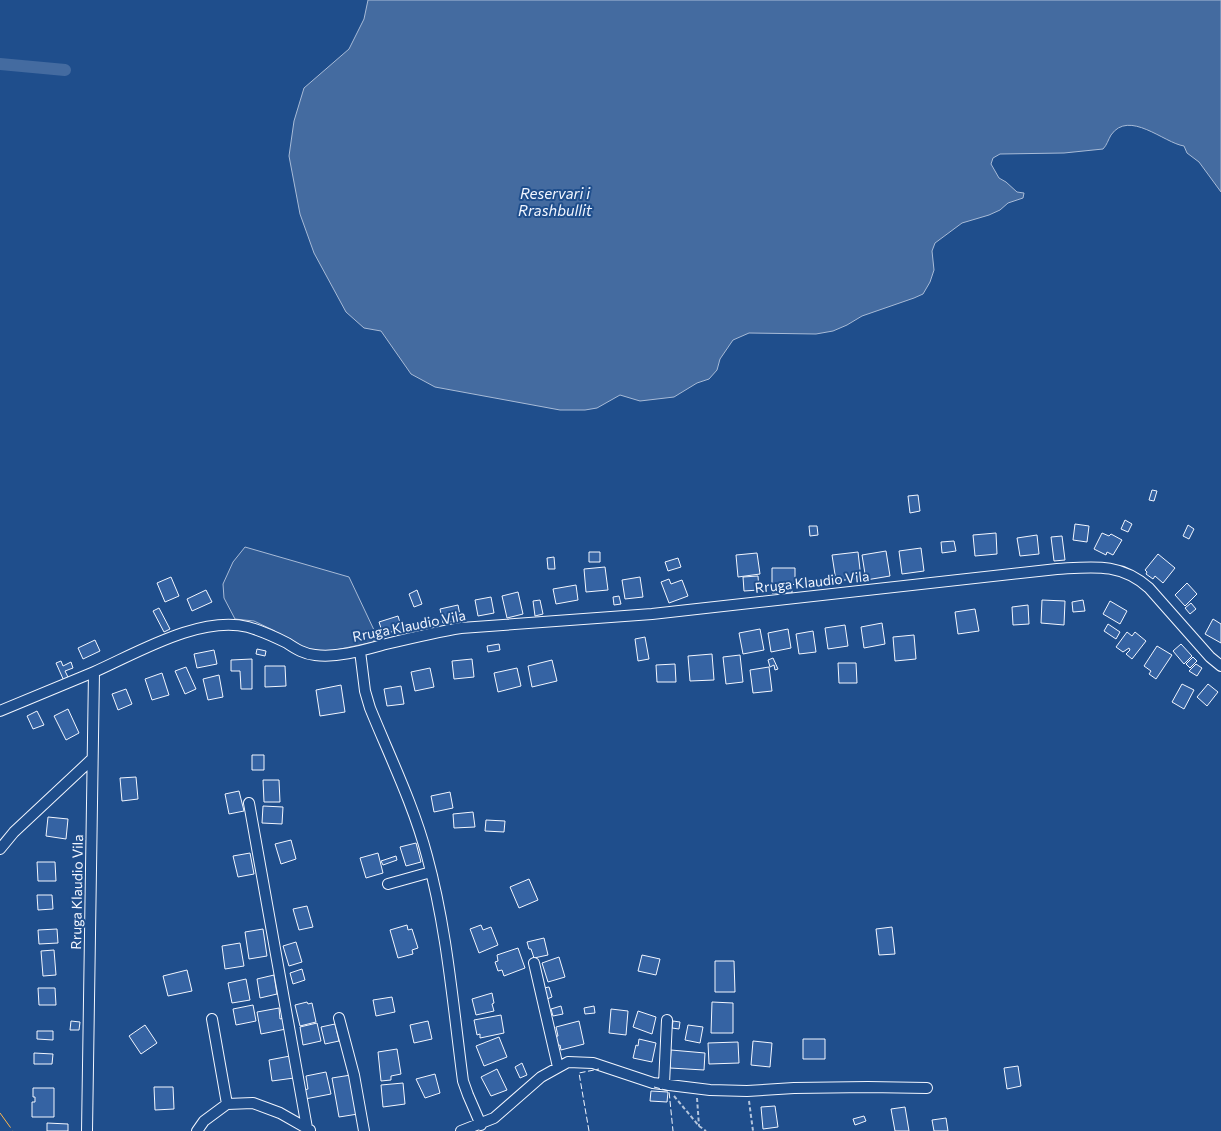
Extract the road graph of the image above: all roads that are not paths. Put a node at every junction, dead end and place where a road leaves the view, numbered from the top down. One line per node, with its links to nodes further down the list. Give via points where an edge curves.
1 (360, 650): 2 (street, Rruga Klaudio Vila, via 461,628 652,614 1056,569 1110,568 1138,578); 3 (street, Rruga Klaudio Vila, via 315,655 301,652 248,627 225,624 178,634); 8 (street, via 370,708 420,831)
2 (1221, 666)
3 (94, 672): 4 (street); 5 (street, Rruga Klaudio Vila)
4 (0, 710)
5 (92, 759): 7 (street); 20 (street, Rruga Klaudio Vila)
6 (249, 803): 19 (street)
7 (0, 849)
8 (431, 872): 9 (street); 18 (street, via 445,940 463,1081)
9 (388, 884)
10 (534, 963): 14 (street)
11 (339, 1018): 22 (street, via 354,1074)
12 (212, 1019): 17 (street)
13 (667, 1020): 15 (street)
14 (558, 1068): 15 (street, via 568,1062 593,1063); 18 (street, via 541,1077 494,1118)
15 (666, 1084): 16 (street, via 748,1091)
16 (927, 1088)
17 (227, 1104): 19 (street, via 253,1103 280,1113); 21 (street, via 204,1121)
18 (480, 1124): 23 (street)
19 (309, 1130)
20 (87, 1131)
21 (197, 1131)
22 (364, 1131)
23 (461, 1131)

